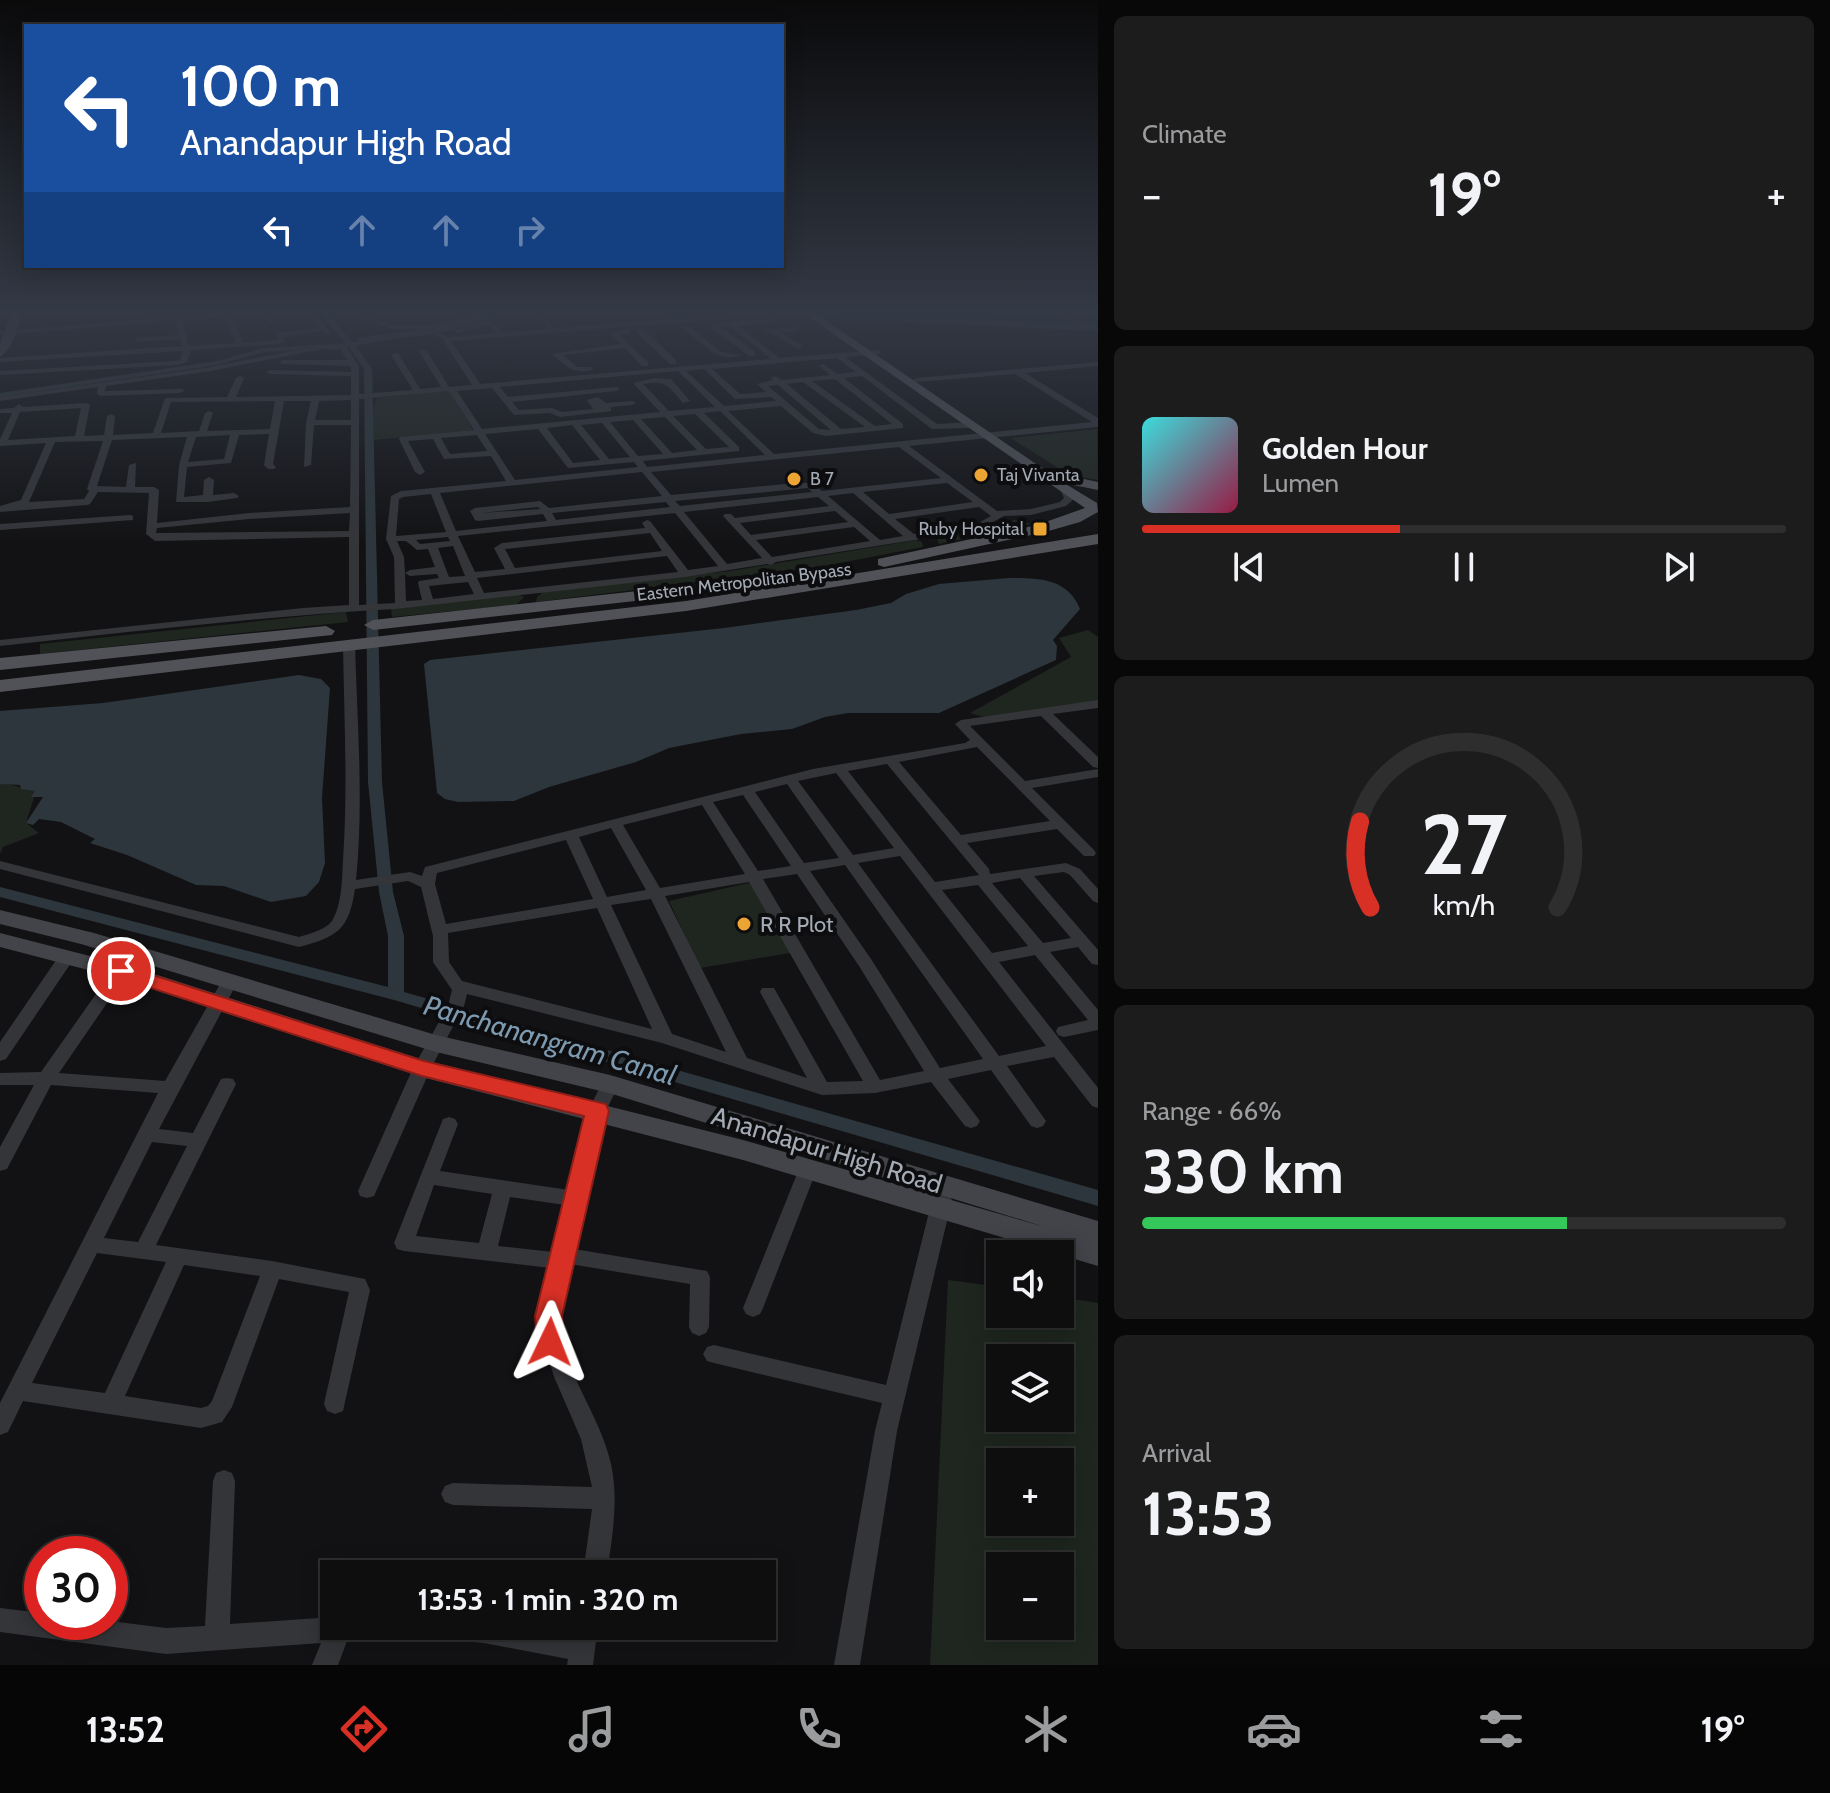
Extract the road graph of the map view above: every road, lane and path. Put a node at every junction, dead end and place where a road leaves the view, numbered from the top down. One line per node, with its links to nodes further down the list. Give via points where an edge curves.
1 (605, 390): 44 (street)
2 (51, 391): 30 (street)
3 (60, 391): 46 (street)
4 (97, 391): 31 (street)
5 (132, 391): 25 (street)
6 (179, 391): 32 (street)
7 (234, 391): 36 (street)
8 (354, 391): 35 (street)
9 (431, 391): 26 (street)
10 (450, 391): 71 (street)
11 (502, 391): 40 (street)
12 (532, 391): 33 (street)
13 (644, 391): 54 (street)
14 (677, 391): 41 (street)
15 (704, 391): 49 (street)
16 (731, 391): 28 (street, via 738,397)
17 (768, 391): 28 (street)
18 (789, 391): 73 (street)
19 (819, 391): 69 (street)
20 (855, 391): 34 (street)
21 (885, 391): 29 (street)
22 (923, 391): 66 (main road)
23 (931, 391): 75 (main road)
24 (1048, 391): 64 (street)
25 (156, 392): 32 (street)
26 (418, 392): 35 (street)
27 (573, 393): 33 (street); 44 (street)
28 (772, 394): 43 (street)
29 (890, 394): 34 (street); 45 (street)
30 (25, 395): 39 (street); 50 (street)
31 (86, 395)
32 (177, 396): 36 (street); 77 (street, via 168,400)
33 (539, 396): 40 (street); 47 (street)
34 (862, 396): 48 (street)
35 (354, 397): 38 (street); 61 (street)
36 (231, 398): 37 (street)
37 (280, 398): 38 (street); 70 (street)
38 (316, 398): 63 (street)
39 (0, 399)
40 (506, 400): 47 (street, via 517,413)
41 (686, 401)
42 (632, 403): 44 (street)
43 (783, 403): 49 (street); 73 (street, via 816,431)
44 (598, 404): 47 (street); 47 (street, via 560,415); 57 (street); 62 (street); 88 (street)
45 (905, 405): 48 (street); 55 (street)
46 (55, 407): 50 (street); 79 (street, via 86,405)
47 (549, 408)
48 (877, 408): 58 (street)
49 (721, 409): 52 (street); 87 (street)
50 (17, 410): 51 (street); 59 (street)
51 (0, 411)
52 (697, 411): 54 (street); 84 (street, via 736,449)
53 (209, 413): 74 (street)
54 (665, 414): 57 (street); 84 (street)
55 (917, 414): 58 (street); 67 (street)
56 (111, 416): 78 (street)
57 (635, 417): 86 (street)
58 (888, 417): 69 (street, via 900,426)
59 (12, 419): 60 (street); 81 (street)
60 (0, 420)
61 (355, 422): 63 (street); 119 (street)
62 (574, 422): 65 (street); 89 (street)
63 (310, 423): 92 (street)
64 (1098, 423): 75 (street)
65 (540, 425): 71 (street); 89 (street, via 568,464)
66 (970, 425): 67 (street); 75 (main road)
67 (933, 426): 68 (street)
68 (917, 428)
69 (871, 429): 73 (street); 82 (street)
70 (273, 431): 72 (street); 93 (street)
71 (480, 431): 76 (street); 83 (street)
72 (235, 432): 74 (street); 91 (street, via 228,461)
73 (839, 432)
74 (197, 434): 77 (street); 91 (street)
75 (990, 434): 82 (street); 100 (main road)
76 (435, 435): 85 (street); 96 (street, via 403,439)
77 (156, 436): 78 (street)
78 (108, 438): 79 (street); 104 (street)
79 (79, 439): 80 (street)
80 (52, 440): 81 (street); 114 (street, via 25,502)
81 (1, 442)
82 (900, 444): 87 (street); 98 (street)
83 (494, 453): 85 (street); 99 (street)
84 (704, 453): 86 (street)
85 (447, 457): 94 (street)
86 (671, 457): 88 (street)
87 (772, 457): 95 (street)
88 (637, 460): 89 (street); 95 (street)
89 (607, 463)
90 (133, 465): 102 (street)
91 (183, 465): 105 (street)
92 (307, 465)
93 (271, 467)
94 (452, 468)
95 (645, 471): 99 (street); 111 (street)
96 (420, 472)
97 (209, 480): 110 (street)
98 (947, 480): 103 (street); 113 (street)
99 (513, 484): 106 (street)
100 (1065, 485): 101 (main road); 115 (main road); 122 (street, via 1069,499 1063,504)
101 (1098, 486)
102 (130, 490): 104 (street); 108 (street)
103 (855, 490): 107 (street); 123 (street)
104 (94, 491): 114 (street, via 87,502)
105 (179, 492): 108 (street); 110 (street, via 179,500)
106 (435, 492): 134 (street, via 394,498); 135 (street)
107 (821, 493): 111 (street, via 803,485); 112 (street); 117 (street)
108 (155, 494): 128 (street)
109 (234, 496): 110 (street)
110 (208, 499)
111 (668, 499): 116 (street); 120 (street)
112 (716, 504): 116 (street); 125 (street)
113 (979, 504): 122 (street); 123 (street)
114 (18, 506): 118 (street)
115 (1096, 506): 138 (main road, Eastern Metropolitan Bypass, via 1075,519 1040,529)
116 (676, 508): 121 (street); 143 (street)
117 (838, 508): 125 (street); 127 (street)
118 (0, 509)
119 (353, 510): 128 (street); 131 (street)
120 (546, 511): 120 (street, via 478,518 475,511 537,504); 126 (street)
121 (639, 513): 126 (street); 130 (street)
122 (1000, 515): 138 (street)
123 (887, 517): 133 (street)
124 (130, 518): 129 (street)
125 (732, 521): 132 (street)
126 (553, 523): 135 (street)
127 (856, 524): 132 (street); 139 (street)
128 (152, 526): 131 (street, via 155,538)
129 (0, 527)
130 (652, 530): 140 (street); 144 (street, via 501,546)
131 (353, 534): 151 (street)
132 (749, 538): 141 (street)
133 (912, 538): 138 (street); 139 (street)
134 (391, 539): 135 (street); 150 (street, via 399,557)
135 (454, 539): 142 (street); 146 (street)
136 (1098, 539): 150 (main road, Eastern Metropolitan Bypass, via 686,606)
137 (411, 540): 142 (street)
138 (933, 543): 148 (main road, Eastern Metropolitan Bypass, via 851,569 744,584)
139 (879, 544): 141 (street)
140 (669, 553): 144 (street); 145 (street)
141 (771, 562): 143 (street)
142 (438, 563): 142 (street, via 408,565); 146 (street); 149 (street, via 423,583)
143 (726, 569): 145 (street)
144 (512, 571): 146 (street)
145 (685, 574): 148 (street)
146 (472, 577): 147 (street)
147 (480, 596): 148 (street); 149 (street)
148 (529, 600): 150 (main road, Eastern Metropolitan Bypass)
149 (428, 601): 150 (street)
150 (394, 618): 151 (main road); 151 (street)
151 (353, 627): 152 (street, via 303,611); 153 (main road); 154 (main road); 173 (street, via 351,859 348,902 339,924 299,942)
152 (0, 643)
153 (0, 664)
154 (0, 686)
155 (1098, 704): 156 (street)
156 (1044, 712): 157 (street, via 961,724); 159 (street)
157 (976, 742): 158 (street); 163 (street)
158 (890, 760): 160 (street); 169 (street)
159 (1098, 764)
160 (839, 768): 162 (street); 170 (street)
161 (1098, 773): 163 (street)
162 (790, 779): 164 (street); 172 (street)
163 (1022, 786): 167 (street)
164 (747, 790): 165 (street); 174 (street)
165 (705, 800): 166 (street); 177 (street)
166 (615, 823): 168 (street); 181 (street)
167 (1060, 824): 169 (street); 171 (street)
168 (571, 835): 178 (street, via 438,866 427,874); 183 (street)
169 (957, 840): 176 (street)
170 (904, 851): 172 (street); 180 (street)
171 (1089, 853)
172 (848, 861): 174 (street); 203 (street)
173 (0, 865)
174 (802, 869): 177 (street); 205 (street)
175 (1023, 872): 176 (street); 182 (street, via 1066,867); 187 (street)
176 (982, 876): 180 (street); 188 (street)
177 (754, 877): 181 (street); 210 (street)
178 (428, 884): 179 (street, via 410,876); 185 (street)
179 (354, 885)
180 (932, 887): 190 (street)
181 (656, 894): 183 (street); 202 (street)
182 (1098, 898)
183 (604, 902): 185 (street); 199 (street)
184 (0, 917): 194 (main road, Anandapur High Road)
185 (439, 930): 193 (street, via 441,962)
186 (0, 940): 189 (main road, Anandapur High Road)
187 (1082, 941): 188 (street); 191 (street)
188 (1039, 949): 190 (street); 196 (street)
189 (67, 957): 192 (main road, Anandapur High Road); 201 (street)
190 (988, 959): 200 (street)
191 (1098, 960)
192 (121, 971): 194 (main road, Anandapur High Road); 206 (street)
193 (459, 986): 198 (street, via 456,1006); 199 (street)
194 (224, 992): 198 (main road, Anandapur High Road); 204 (main road, Anandapur High Road); 211 (street)
195 (768, 992): 212 (street)
196 (1098, 1022): 197 (street)
197 (1064, 1031)
198 (441, 1033): 204 (street); 209 (main road, Anandapur High Road)
199 (665, 1038): 202 (street)
200 (1058, 1050): 203 (street); 213 (street)
201 (0, 1055)
202 (740, 1062): 212 (street)
203 (995, 1062): 205 (street); 216 (street)
204 (422, 1068): 214 (main road, Anandapur High Road); 224 (street)
205 (934, 1073): 210 (street); 215 (street)
206 (46, 1078): 207 (street); 211 (street); 220 (street)
207 (0, 1079)
208 (227, 1084): 219 (street)
209 (610, 1084): 214 (street); 225 (main road, Anandapur High Road)
210 (875, 1087): 212 (street)
211 (170, 1088): 218 (street)
212 (822, 1089)
213 (1098, 1101)
214 (597, 1111): 221 (main road, Anandapur High Road); 226 (street)
215 (971, 1121)
216 (1037, 1121)
217 (449, 1124): 222 (street)
218 (146, 1134): 219 (street); 228 (street)
219 (199, 1141): 229 (street)
220 (0, 1164)
221 (808, 1169): 225 (main road, Anandapur High Road); 235 (street)
222 (428, 1177): 223 (street); 230 (street, via 404,1243)
223 (503, 1188): 226 (street); 230 (street)
224 (367, 1191)
225 (943, 1196): 227 (main road, Anandapur High Road); 231 (main road, Anandapur High Road); 239 (street)
226 (576, 1199): 233 (street)
227 (1098, 1232)
228 (91, 1244): 229 (street); 238 (street)
229 (144, 1250): 232 (street)
230 (487, 1251): 233 (street)
231 (1098, 1254)
232 (179, 1255): 234 (street); 240 (street)
233 (562, 1258): 236 (street, via 700,1277); 245 (street, via 548,1316 550,1342 596,1450)
234 (272, 1269): 240 (street, via 214,1415 201,1418); 241 (street, via 358,1285)
235 (753, 1308)
236 (699, 1327)
237 (714, 1354): 239 (street)
238 (17, 1390): 240 (street); 242 (street)
239 (893, 1396): 254 (street)
240 (111, 1404)
241 (335, 1404)
242 (0, 1425)
243 (224, 1481): 249 (street)
244 (453, 1494): 245 (street)
245 (604, 1498): 246 (street)
246 (597, 1560)
247 (0, 1620): 249 (street, via 166,1641)
248 (320, 1631): 249 (street)
249 (217, 1639)
250 (335, 1640): 253 (street)
251 (540, 1640): 252 (street)
252 (583, 1647)
253 (325, 1665)
254 (847, 1665)

